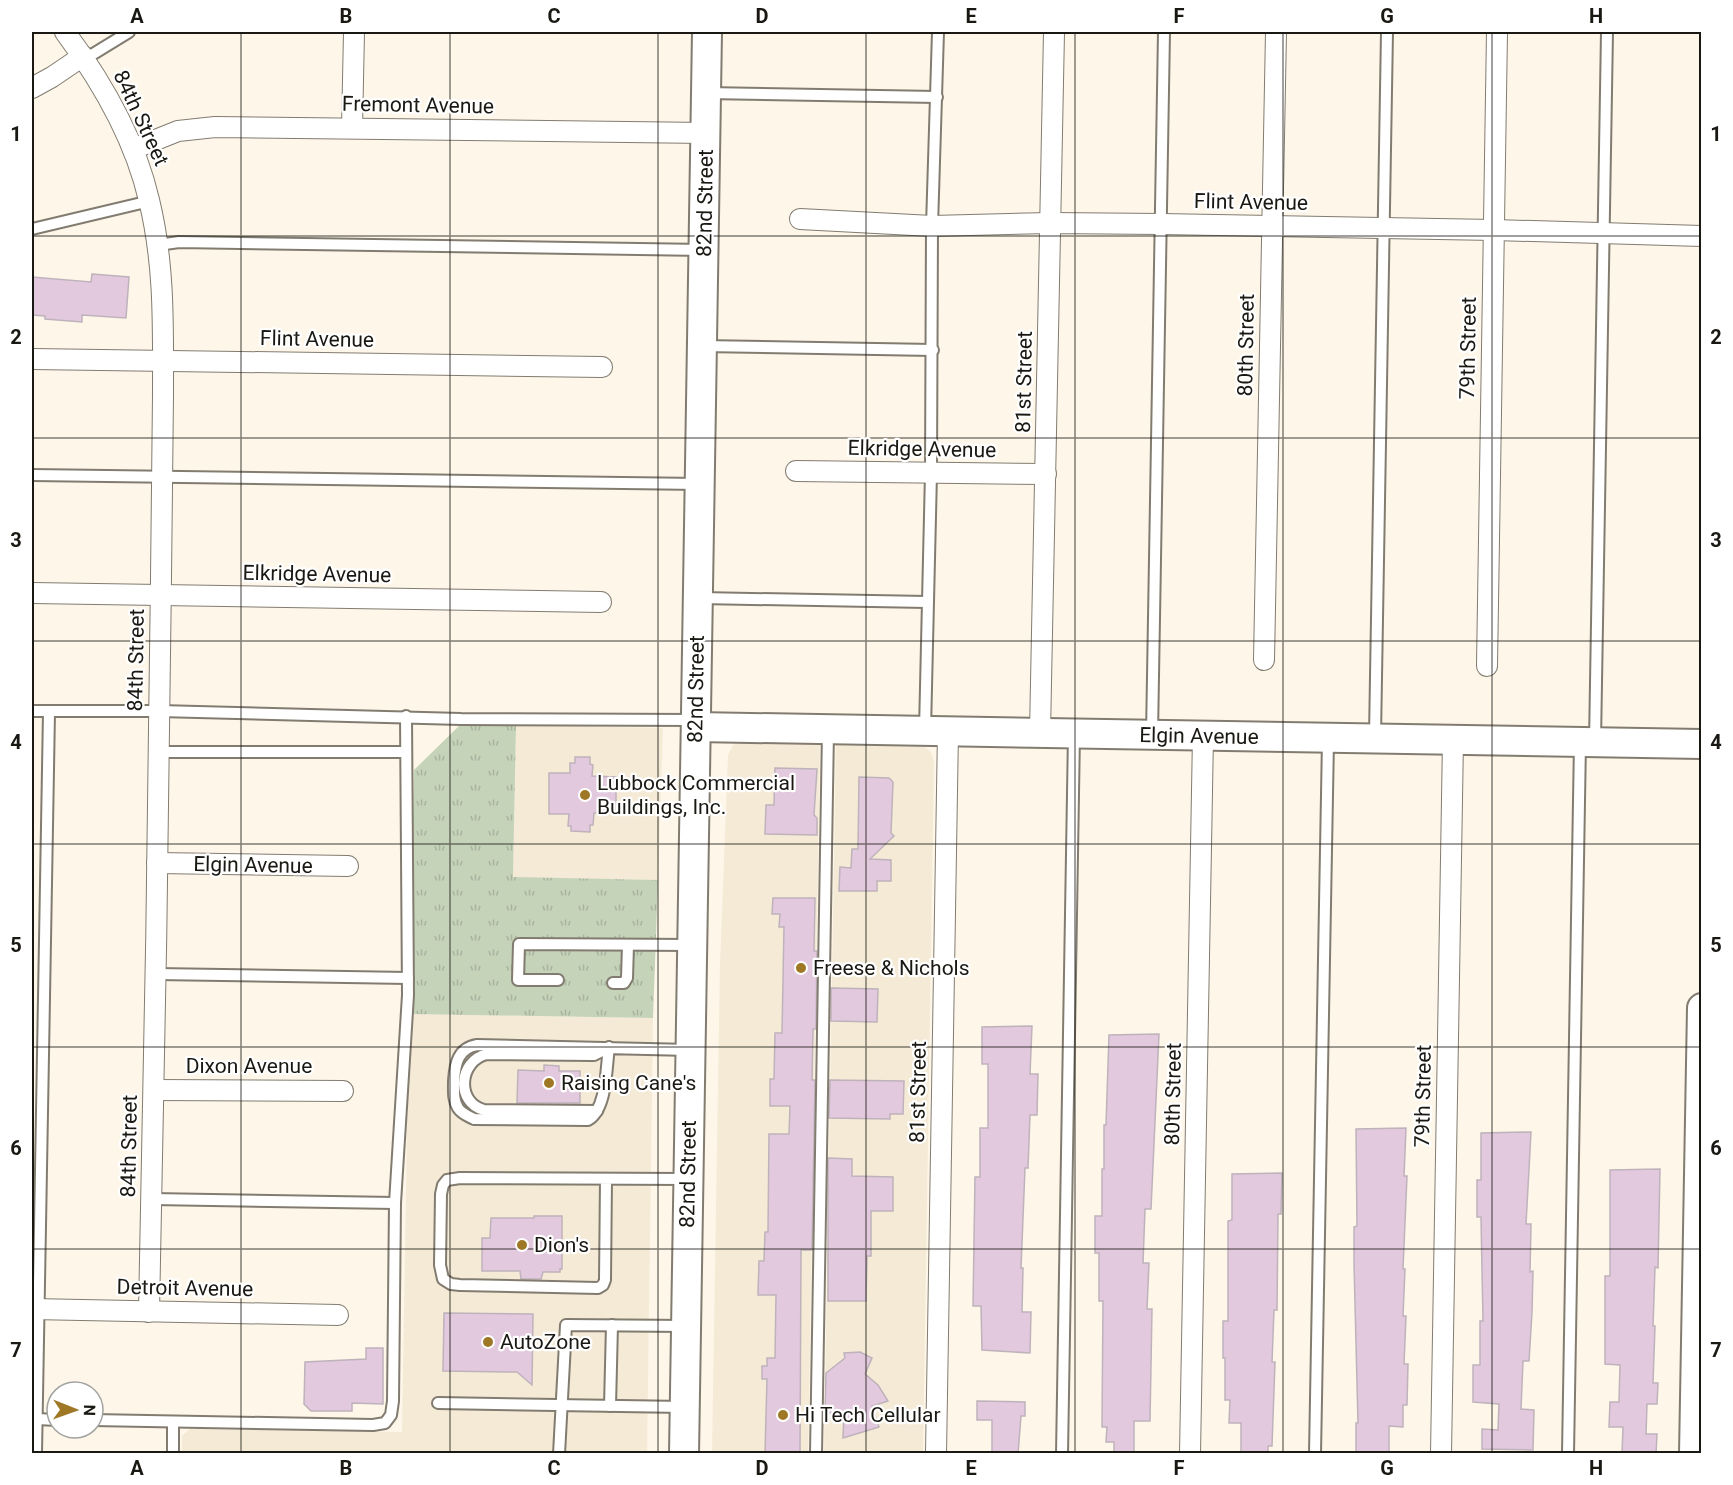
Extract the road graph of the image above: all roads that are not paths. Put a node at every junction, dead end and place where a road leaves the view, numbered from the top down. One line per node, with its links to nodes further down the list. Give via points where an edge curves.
1 (64, 32): 12 (street, 84th Street)
2 (129, 32): 12 (lane)
3 (354, 32): 16 (street)
4 (707, 32): 14 (street, 82nd Street)
5 (938, 32): 15 (lane)
6 (1054, 32): 21 (street, 81st Street)
7 (1164, 32): 22 (lane)
8 (1276, 32): 24 (street, 80th Street)
9 (1387, 32): 26 (lane)
10 (1497, 32): 27 (street, 79th Street)
11 (1607, 32): 28 (lane)
12 (84, 57): 13 (street); 18 (street, 84th Street)
13 (32, 88)
14 (706, 93): 15 (lane); 17 (street, 82nd Street)
15 (937, 97): 23 (lane)
16 (352, 128): 17 (street, Fremont Avenue); 18 (street, Fremont Avenue, via 195,128)
17 (706, 133): 31 (street, 82nd Street)
18 (133, 149): 19 (street, 84th Street)
19 (150, 201): 25 (lane); 30 (street, 84th Street)
20 (800, 219): 23 (street, Flint Avenue)
21 (1050, 223): 22 (street, Flint Avenue); 23 (street, Flint Avenue); 40 (street, 81st Street)
22 (1161, 224): 24 (street, Flint Avenue); 59 (lane)
23 (932, 226): 33 (lane)
24 (1272, 227): 26 (street, Flint Avenue); 48 (street, 80th Street)
25 (32, 229)
26 (1382, 229): 27 (street, Flint Avenue); 62 (lane)
27 (1494, 230): 28 (street, Flint Avenue); 49 (street, 79th Street)
28 (1603, 234): 29 (street, Flint Avenue); 64 (lane)
29 (1701, 236)
30 (158, 245): 31 (lane, via 179,242); 35 (street, 84th Street)
31 (704, 250): 32 (street, 82nd Street)
32 (702, 346): 33 (lane); 42 (street, 82nd Street)
33 (933, 350): 38 (lane)
34 (32, 359): 35 (street, Flint Avenue)
35 (163, 361): 36 (street, Flint Avenue); 41 (street, 84th Street)
36 (602, 367)
37 (796, 471): 38 (street, Elkridge Avenue)
38 (931, 473): 40 (street, Elkridge Avenue); 47 (lane)
39 (32, 474): 41 (lane)
40 (1046, 474): 57 (street, 81st Street)
41 (162, 477): 42 (lane); 44 (street, 84th Street)
42 (700, 484): 45 (street, 82nd Street)
43 (32, 593): 44 (street, Elkridge Avenue)
44 (161, 595): 46 (street, Elkridge Avenue); 51 (street, 84th Street)
45 (698, 598): 47 (lane); 54 (street, 82nd Street)
46 (601, 602)
47 (927, 602): 56 (lane)
48 (1264, 660)
49 (1487, 666)
50 (32, 711): 52 (lane)
51 (159, 711): 52 (lane); 53 (lane); 66 (street, 84th Street)
52 (49, 712): 88 (lane)
53 (406, 716): 54 (lane); 67 (lane)
54 (696, 724): 55 (street, Elgin Avenue); 71 (street, 82nd Street)
55 (828, 729): 56 (street, Elgin Avenue); 106 (lane)
56 (936, 731): 57 (street, Elgin Avenue); 107 (street, 81st Street)
57 (1040, 733): 58 (street, Elgin Avenue)
58 (1074, 734): 59 (street, Elgin Avenue); 108 (lane)
59 (1152, 735): 60 (street, Elgin Avenue)
60 (1203, 736): 61 (street, Elgin Avenue); 109 (street, 80th Street)
61 (1328, 738): 62 (street, Elgin Avenue); 110 (lane)
62 (1375, 738): 63 (street, Elgin Avenue)
63 (1453, 740): 64 (street, Elgin Avenue); 111 (street, 79th Street)
64 (1588, 742): 65 (street, Elgin Avenue); 112 (lane)
65 (1701, 744)
66 (159, 752): 67 (lane); 68 (street, 84th Street)
67 (405, 752): 73 (lane)
68 (158, 863): 69 (street, Elgin Avenue); 72 (street, 84th Street)
69 (348, 866)
70 (628, 945): 71 (lane); 74 (lane, via 519,944 518,980); 75 (lane, via 627,978 624,983)
71 (692, 945): 79 (street, 82nd Street)
72 (156, 974): 73 (lane); 80 (street, 84th Street)
73 (408, 978): 86 (lane)
74 (558, 980)
75 (613, 983)
76 (1701, 1008): 77 (street)
77 (1701, 1026): 82 (street)
78 (609, 1047): 78 (lane, via 594,1055 487,1054 475,1058 465,1074 468,1098 477,1108 597,1112); 79 (lane)
79 (690, 1050): 84 (street, 82nd Street)
80 (154, 1090): 81 (street, Dixon Avenue); 85 (street, 84th Street)
81 (343, 1091)
82 (1700, 1141): 87 (street)
83 (606, 1179): 83 (lane, via 447,1180 441,1194 443,1279 451,1284 590,1289 603,1285); 84 (lane)
84 (688, 1179): 92 (street, 82nd Street)
85 (152, 1199): 86 (lane); 89 (street, 84th Street)
86 (395, 1203): 101 (lane, via 393,1401 385,1423)
87 (1700, 1250): 93 (street)
88 (34, 1310): 89 (street, Detroit Avenue); 98 (lane)
89 (149, 1312): 90 (street, Detroit Avenue)
90 (338, 1315)
91 (612, 1325): 92 (lane); 95 (lane, via 566,1325); 96 (lane)
92 (686, 1326): 97 (street, 82nd Street)
93 (1699, 1372): 113 (street)
94 (438, 1403): 95 (lane)
95 (562, 1405): 96 (lane); 104 (lane)
96 (610, 1406): 97 (lane)
97 (684, 1407): 105 (street, 82nd Street)
98 (37, 1419): 99 (lane); 102 (lane)
99 (45, 1419)
100 (105, 1420): 101 (lane)
101 (173, 1422): 103 (lane)
102 (36, 1454)
103 (173, 1454)
104 (559, 1454)
105 (684, 1454)
106 (816, 1454)
107 (936, 1454)
108 (1062, 1454)
109 (1190, 1454)
110 (1315, 1454)
111 (1441, 1454)
112 (1568, 1454)
113 (1694, 1454)

